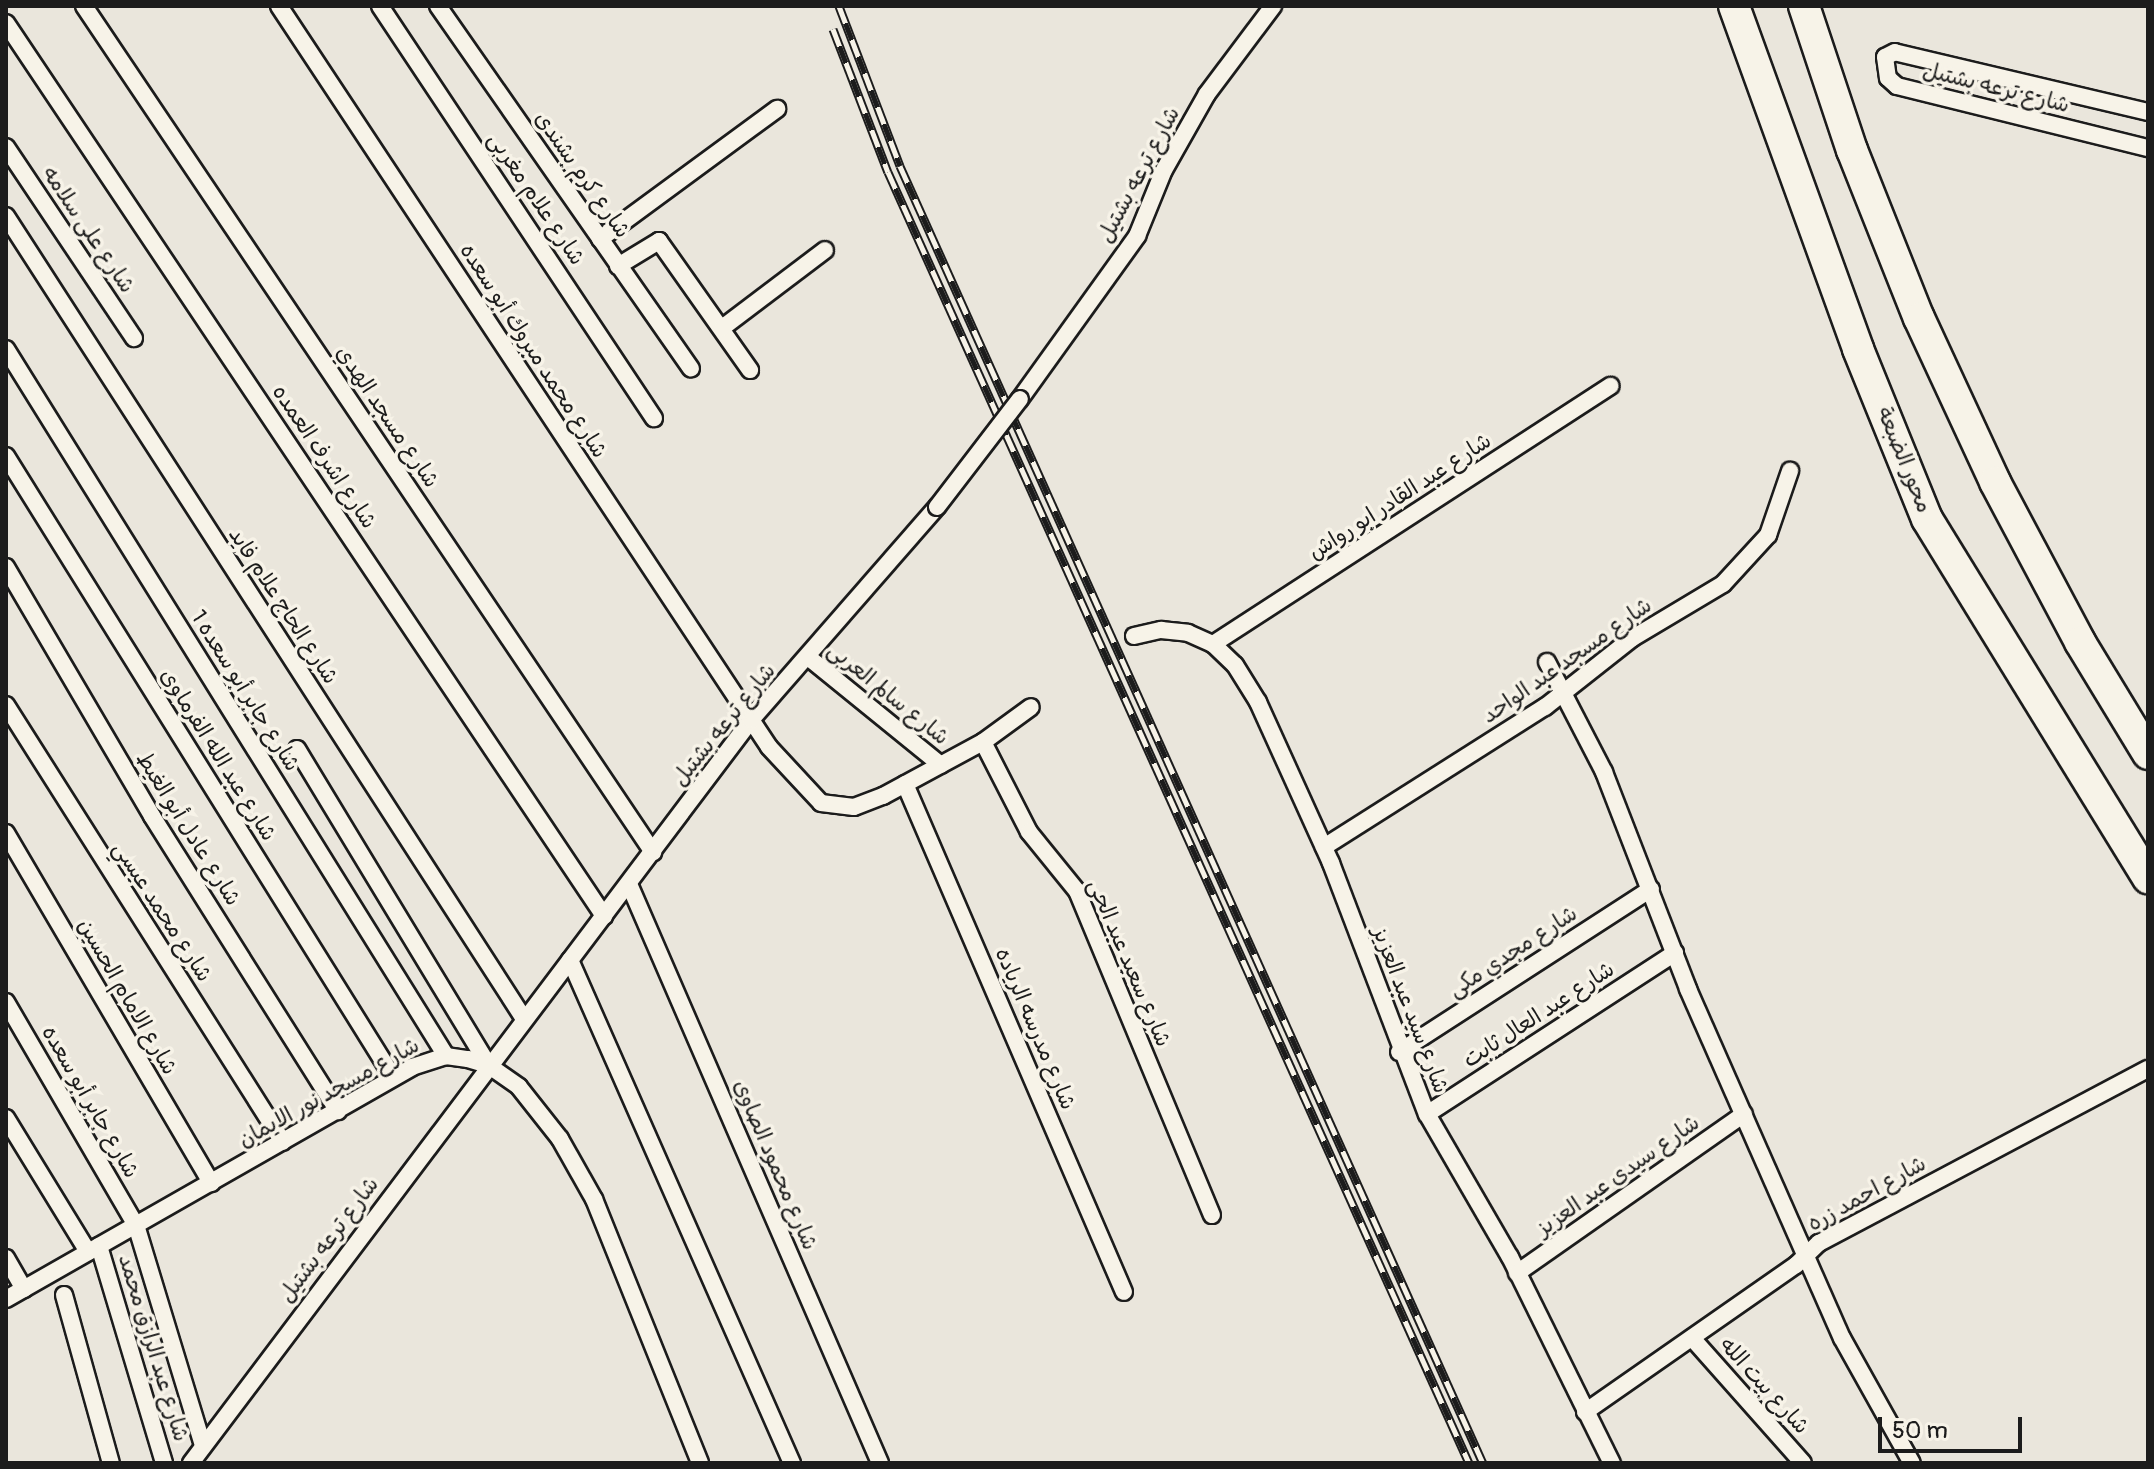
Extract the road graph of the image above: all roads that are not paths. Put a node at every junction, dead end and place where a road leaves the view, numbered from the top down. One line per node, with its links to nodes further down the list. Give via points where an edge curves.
1 (84, 6): 42 (street, شارع مسجد الهدي)
2 (279, 6): 34 (street, شارع محمد مبروك أبو سعده)
3 (380, 6): 23 (street, شارع علام مغربى)
4 (438, 6): 14 (street, شارع كرم بشندى)
5 (1273, 6): 29 (street, شارع ترعه بشتيل, bridge, via 1207,94 1164,170 1137,236 937,507)
6 (1734, 6): 43 (highway, محور الضبعة, via 1853,334 1927,519)
7 (1804, 6): 37 (highway, via 1852,150 1919,318 1995,482 2080,642)
8 (6, 23): 46 (street, شارع اشرف العمده)
9 (777, 109): 14 (street)
10 (2148, 112): 12 (street, شارع ترعه بشتيل, via 1895,52 1885,57 1888,78 1897,86)
11 (6, 147): 18 (street, شارع على سلامه)
12 (2148, 148)
13 (6, 216): 50 (street, شارع الحاج علام فايد)
14 (600, 239): 16 (street, شارع كرم بشندى)
15 (825, 250): 17 (street)
16 (618, 266): 17 (street, via 657,240); 20 (street, شارع كرم بشندى)
17 (722, 328): 21 (street)
18 (134, 338)
19 (6, 349): 52 (street, شارع جابر أبو سعده 1)
20 (691, 368)
21 (750, 370)
22 (1611, 386): 28 (street, شارع عبد القادر ابو رواش)
23 (654, 418)
24 (6, 456): 55 (street, شارع عبد الله الفرماوى)
25 (1790, 471): 31 (street, شارع مسجد عبد الواحد, via 1779,515 1740,570 1631,639)
26 (6, 567): 56 (street, شارع عادل أبو الغيط, via 152,816)
27 (1134, 636): 28 (street, شارع سيد عبد العزيز, via 1161,630 1188,633)
28 (1213, 644): 41 (street, شارع سيد عبد العزيز, via 1235,665 1258,702)
29 (808, 657): 34 (street, شارع ترعه بشتيل); 38 (street, شارع سالم العربى)
30 (1547, 662): 31 (street)
31 (1564, 693): 41 (street, شارع مسجد عبد الواحد); 45 (street)
32 (6, 705): 60 (street, شارع محمد عيسي)
33 (1031, 707): 35 (street)
34 (751, 720): 39 (street, via 821,803 854,807); 42 (street, شارع ترعه بشتيل)
35 (983, 742): 38 (street); 62 (street, شارع سعيد عبد الحى, via 1029,832 1077,891)
36 (297, 749): 53 (street)
37 (2148, 754)
38 (941, 765): 39 (street)
39 (905, 784): 69 (street, شارع مدرسه الرياده)
40 (6, 833): 61 (street, شارع الامام الحسين)
41 (1324, 847): 51 (street, شارع سيد عبد العزيز)
42 (653, 852): 44 (street, شارع ترعه بشتيل)
43 (2148, 878)
44 (629, 884): 46 (street, شارع ترعه بشتيل); 80 (street, شارع محمود الصاوى)
45 (1651, 889): 47 (street); 51 (street, شارع مجدي مكى)
46 (604, 916): 48 (street, شارع ترعه بشتيل)
47 (1675, 953): 57 (street, شارع عبد العال ثابت); 58 (street)
48 (570, 960): 50 (street, شارع ترعه بشتيل); 79 (street)
49 (6, 1002): 63 (street, شارع جابر أبو سعده)
50 (524, 1019): 53 (street, شارع ترعه بشتيل)
51 (1399, 1052): 57 (street, شارع سيد عبد العزيز)
52 (446, 1056): 53 (street, شارع مسجد نور الايمان); 55 (street, شارع مسجد نور الايمان)
53 (488, 1065): 74 (street, شارع ترعه بشتيل); 78 (street, شارع مسجد نور الايمان, via 537,1105 594,1199)
54 (2148, 1069): 65 (street, شارع احمد زره)
55 (393, 1077): 56 (street, شارع مسجد نور الايمان)
56 (338, 1111): 60 (street, شارع مسجد نور الايمان)
57 (1427, 1114): 67 (street, شارع سيد عبد العزيز)
58 (1744, 1114): 65 (street); 67 (street, شارع سيدى عبد العزيز)
59 (6, 1118): 64 (street, شارع عبد الرازق محمد)
60 (283, 1142): 61 (street, شارع مسجد نور الايمان)
61 (211, 1183): 63 (street, شارع مسجد نور الايمان)
62 (1212, 1215)
63 (136, 1225): 64 (street, شارع مسجد نور الايمان); 74 (street, شارع جابر أبو سعده)
64 (93, 1249): 68 (street, شارع مسجد نور الايمان); 76 (street, شارع عبد الرازق محمد)
65 (1807, 1254): 72 (street, شارع احمد زره); 83 (street, via 1848,1349)
66 (6, 1258): 68 (street)
67 (1517, 1273): 73 (street, شارع سيد عبد العزيز)
68 (24, 1289): 71 (street, شارع مسجد نور الايمان)
69 (1124, 1292)
70 (64, 1295): 75 (street)
71 (6, 1299)
72 (1692, 1338): 73 (street, شارع احمد زره); 82 (street, شارع بيت الله)
73 (1585, 1412): 81 (street, شارع سيد عبد العزيز)
74 (203, 1446): 77 (street, شارع ترعه بشتيل)
75 (111, 1463)
76 (164, 1463)
77 (191, 1463)
78 (700, 1463)
79 (792, 1463)
80 (880, 1463)
81 (1612, 1463)
82 (1803, 1463)
83 (1912, 1463)

